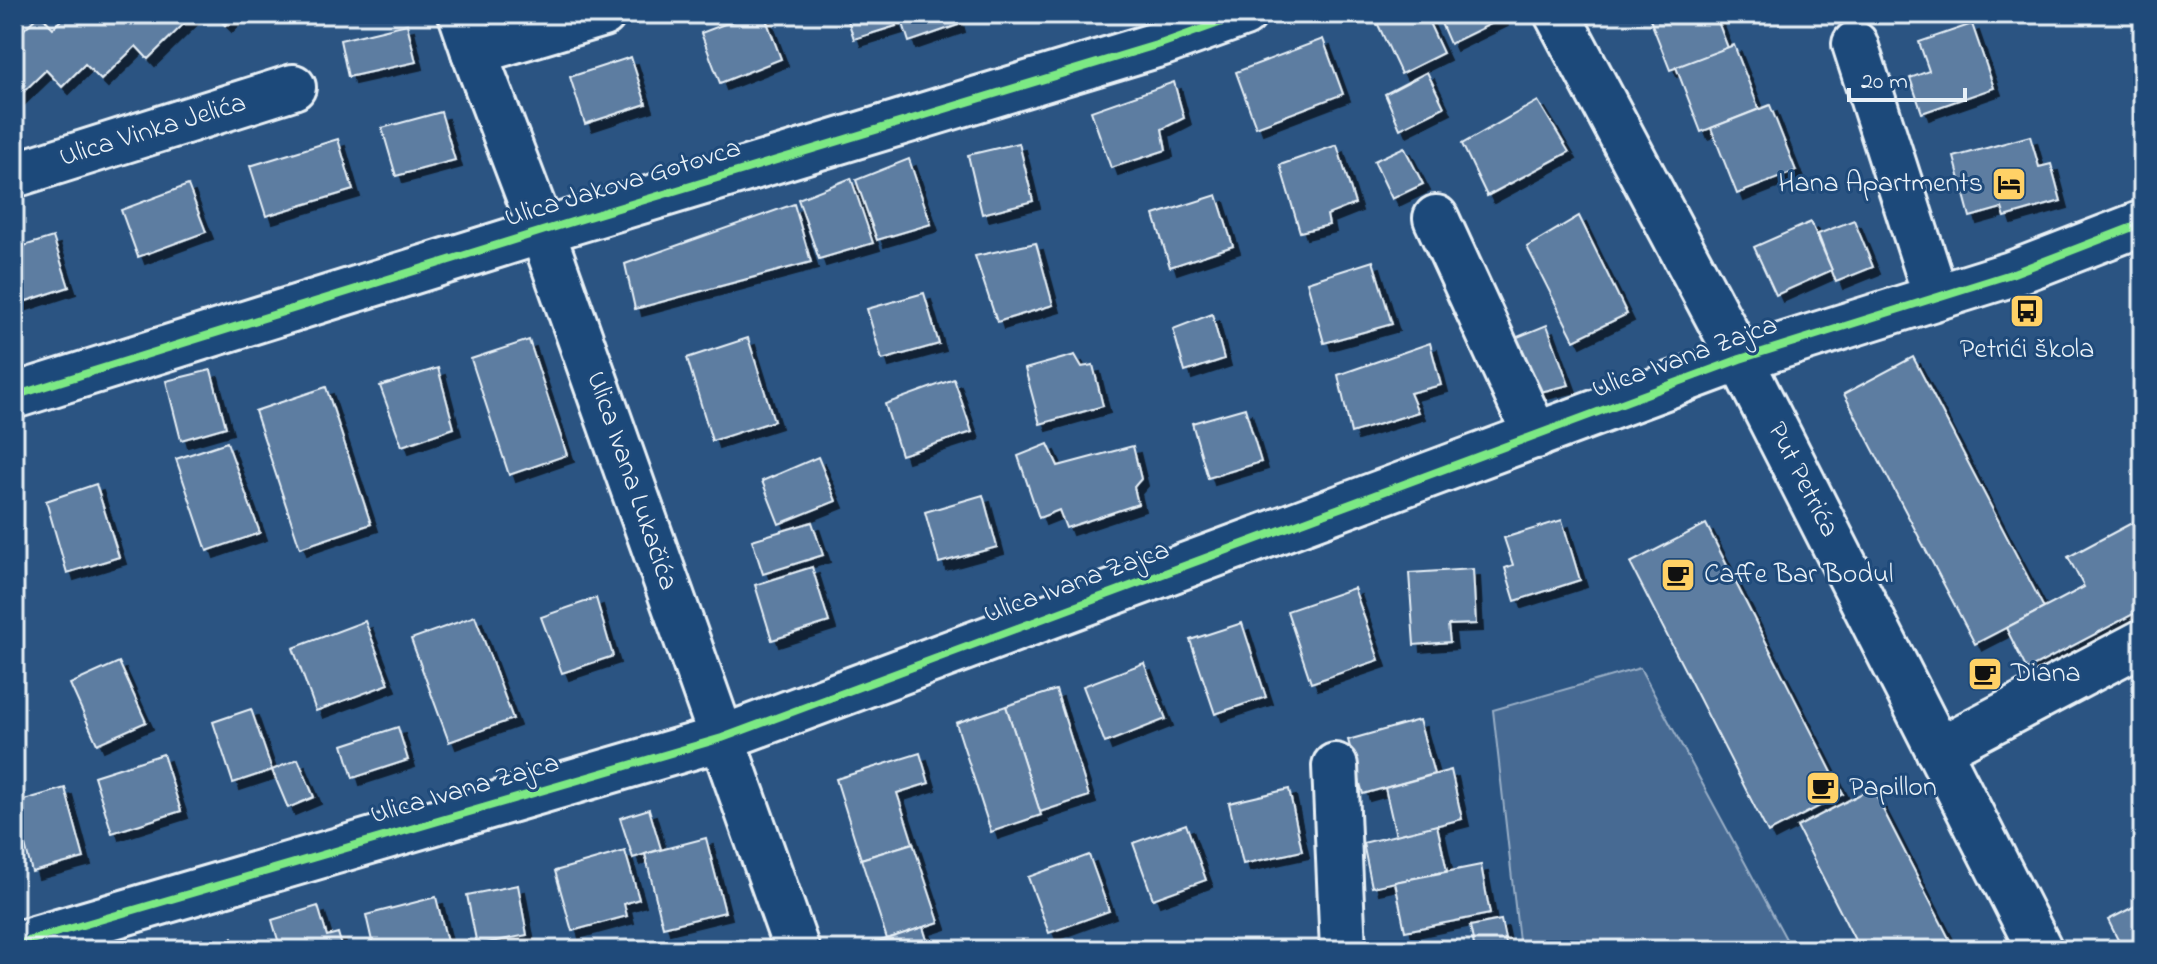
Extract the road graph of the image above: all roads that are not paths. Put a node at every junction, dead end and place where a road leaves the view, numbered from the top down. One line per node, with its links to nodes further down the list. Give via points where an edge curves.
1 (603, 14): 4 (street)
2 (1244, 14): 10 (street, Ulica Jakova Gotovca)
3 (1557, 14): 12 (street, Put Petrića)
4 (467, 33): 10 (street, Ulica Ivana Lukačića)
5 (1855, 44): 11 (street)
6 (293, 87): 7 (street, Ulica Vinka Jelića)
7 (14, 175)
8 (1436, 218): 14 (street)
9 (2143, 223): 11 (street, Ulica Ivana Zajca)
10 (542, 231): 13 (street, Ulica Jakova Gotovca); 16 (street, Ulica Ivana Lukačića)
11 (1936, 297): 12 (street, Ulica Ivana Zajca)
12 (1740, 359): 14 (street, Ulica Ivana Zajca); 17 (street, Put Petrića)
13 (14, 396)
14 (1536, 436): 16 (street, Ulica Ivana Zajca)
15 (2143, 642): 17 (street)
16 (722, 738): 19 (street, Ulica Ivana Zajca); 20 (street, Ulica Ivana Lukačića)
17 (1938, 750): 22 (street, Put Petrića)
18 (1335, 766): 21 (street)
19 (14, 945)
20 (797, 950)
21 (1343, 950)
22 (2040, 950)

